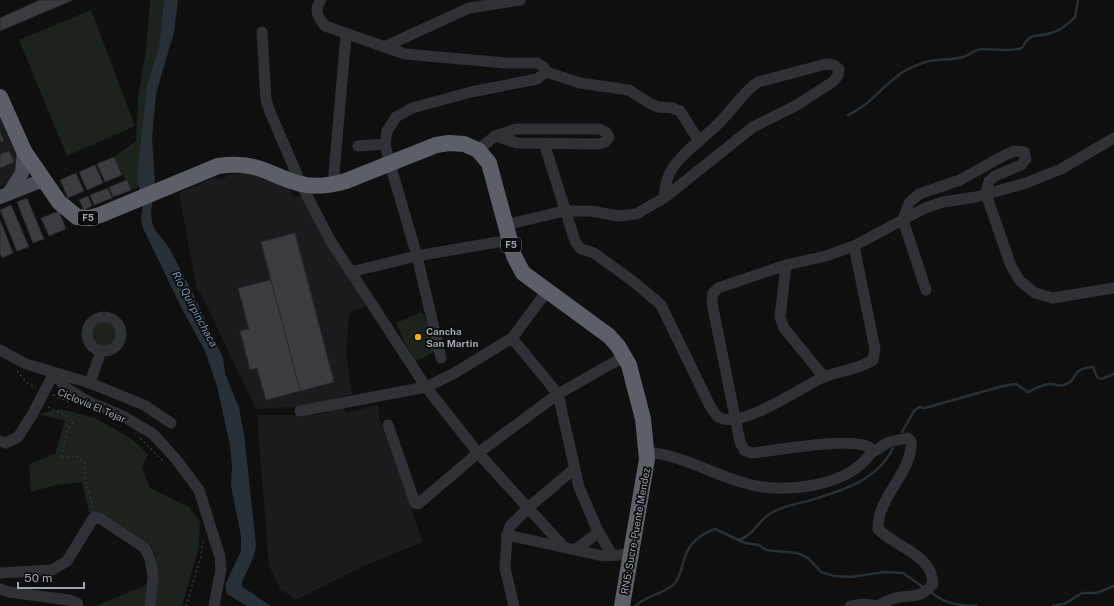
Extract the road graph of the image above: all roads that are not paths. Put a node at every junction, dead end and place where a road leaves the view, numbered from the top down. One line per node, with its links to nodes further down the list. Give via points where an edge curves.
1 (321, 0): 5 (street, via 317,5 317,15 325,26)
2 (520, 0): 3 (street)
3 (468, 4): 6 (street)
4 (262, 32): 19 (street, via 266,100)
5 (346, 35): 6 (street); 20 (street)
6 (384, 47): 7 (street, via 405,54 506,63 537,63 544,67)
7 (546, 72): 11 (street, via 580,83 629,90 649,104 680,111); 13 (street, via 536,79 471,92 412,108 396,117 387,131)
8 (0, 97): 16 (highway, F5)
9 (495, 136): 12 (street, via 517,144); 12 (street, via 516,129 599,129 606,132 609,137 606,142 598,144); 15 (street)
10 (1114, 138): 21 (street, via 1061,169 1026,183)
11 (699, 141): 23 (street, via 671,170 665,183); 23 (street, via 758,82 826,64 834,64 839,69 834,81 797,105 753,127)
12 (544, 143): 24 (street)
13 (385, 144): 14 (street); 17 (street)
14 (358, 146)
15 (478, 150): 17 (highway, F5, via 464,144 436,145); 26 (highway, RN5: Sucre-Puente Mendez / F5, via 489,164)
16 (24, 151): 18 (highway, F5); 22 (main road, via 22,173)
17 (390, 164): 20 (highway, F5); 28 (street)
18 (43, 180): 19 (highway, F5, via 59,202 77,217 89,218 218,166 251,165); 22 (main road)
19 (301, 184): 20 (highway, F5); 30 (street)
20 (332, 185)
21 (986, 194): 25 (street, via 943,202); 25 (street, via 989,181 995,176 1021,165 1026,159 1024,152 1014,151 960,180 918,194 909,203); 31 (street, via 1011,266 1020,281 1035,293 1053,298)
22 (5, 195)
23 (664, 198): 24 (street, via 636,214 618,216 591,211)
24 (564, 211): 26 (street); 45 (street, via 575,241 581,249 594,253 661,305 710,406 718,416 728,420)
25 (903, 220): 27 (street); 32 (street)
26 (507, 233): 28 (street); 33 (highway, RN5: Sucre-Puente Mendez / F5, via 514,256 523,273)
27 (854, 246): 29 (street, via 826,256); 40 (street, via 875,349 873,360 862,367)
28 (417, 256): 30 (street); 38 (street)
29 (786, 265): 40 (street, via 780,317 784,328); 45 (street, via 718,288 713,294 712,303)
30 (350, 272): 42 (street)
31 (1114, 288)
32 (926, 290)
33 (547, 291): 34 (street); 37 (highway, RN5: Sucre-Puente Mendez / F5, via 609,336)
34 (512, 338): 42 (street, via 453,374); 43 (street)
35 (0, 350): 39 (street, via 26,364)
36 (101, 351): 41 (street)
37 (625, 356): 43 (street); 49 (highway, RN5: Sucre-Puente Mendez / F5, via 643,419)
38 (441, 358)
39 (54, 373): 41 (street); 48 (street, via 18,437 6,443); 64 (street, via 66,388 153,434 199,490 220,556)
40 (824, 377): 45 (street, via 770,407)
41 (90, 384): 46 (street, via 144,405)
42 (426, 387): 44 (street); 50 (street)
43 (558, 394): 50 (street); 52 (street)
44 (300, 411)
45 (736, 419): 51 (street, via 740,442 744,450 752,453 825,444 862,444 869,447)
46 (171, 423)
47 (388, 425): 50 (street, via 418,504)
48 (0, 441)
49 (646, 452): 51 (street, via 665,454 747,484 765,488 828,482 842,477 865,462); 58 (highway, RN5: Sucre-Puente Mendez / F5, via 643,488)
50 (478, 453): 53 (street)
51 (871, 453): 68 (street, via 889,442 906,438 911,441 912,449 888,494 878,520 878,529 923,561 930,570 933,584 924,594 896,598)
52 (574, 469): 53 (street); 54 (street)
53 (529, 507): 55 (street, via 510,526); 56 (street)
54 (599, 532): 57 (street); 59 (street)
55 (507, 535): 56 (street); 65 (street, via 505,568)
56 (563, 546): 57 (street)
57 (576, 549): 59 (street, via 603,556)
58 (631, 554): 59 (street); 66 (highway, RN5: Sucre-Puente Mendez / F5)
59 (612, 555)
60 (0, 573): 63 (street, via 52,570 67,561 94,517 145,548 153,576)
61 (0, 589): 62 (street, via 69,600)
62 (78, 606)
63 (150, 606)
64 (214, 606)
65 (514, 606)
66 (622, 606)
67 (850, 606): 68 (street)
68 (879, 606)

